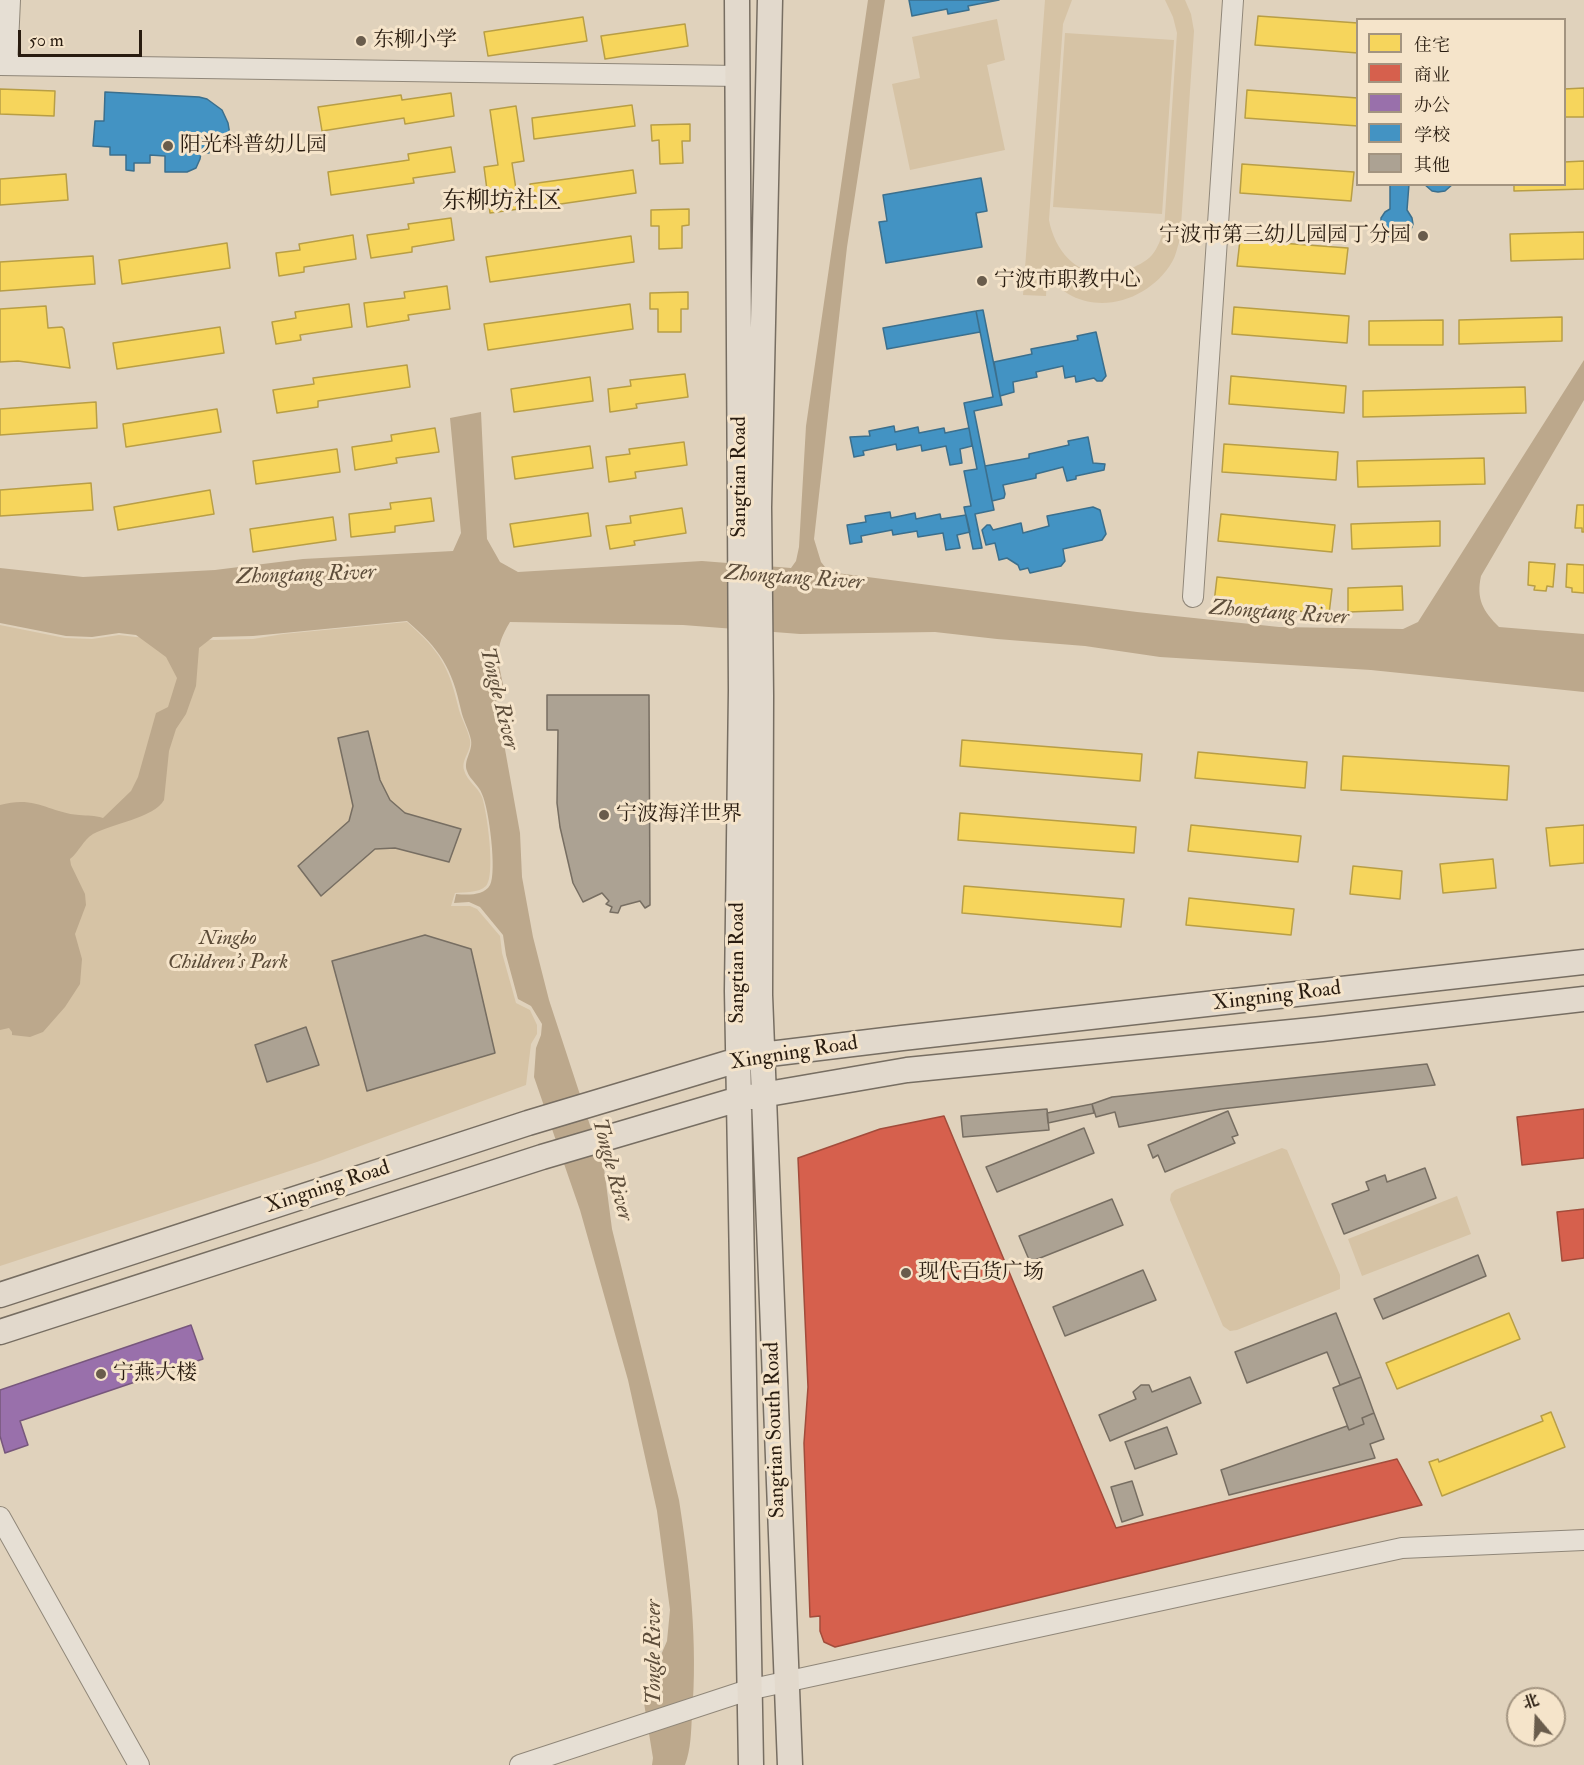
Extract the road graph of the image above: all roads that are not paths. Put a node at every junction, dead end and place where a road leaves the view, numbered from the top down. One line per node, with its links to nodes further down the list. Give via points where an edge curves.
1 (10, 0): 5 (street)
2 (737, 0): 6 (main road, Sangtian Road)
3 (770, 0): 7 (main road, Sangtian Road)
4 (1233, 0): 8 (street)
5 (3, 65): 6 (street)
6 (738, 76): 7 (main road, Sangtian Road)
7 (750, 506): 11 (main road, Sangtian Road, via 751,693 737,991)
8 (1193, 597)
9 (1584, 962): 11 (main road, Xingning Road)
10 (1584, 999): 12 (main road, Xingning Road, via 907,1070)
11 (750, 1058): 12 (main road, Sangtian Road); 13 (main road, Sangtian Road); 14 (main road, Xingning Road, via 528,1123)
12 (762, 1095): 13 (main road, Xingning Road); 18 (main road, Sangtian South Road)
13 (739, 1099): 15 (main road, Xingning Road, via 543,1157); 19 (main road, Sangtian South Road)
14 (0, 1295)
15 (0, 1332)
16 (0, 1516): 20 (street)
17 (1584, 1540): 18 (street, via 1402,1548)
18 (787, 1681): 19 (street); 23 (main road, Sangtian South Road)
19 (748, 1690): 21 (street); 22 (main road, Sangtian South Road)
20 (139, 1765)
21 (520, 1765)
22 (751, 1765)
23 (790, 1765)

